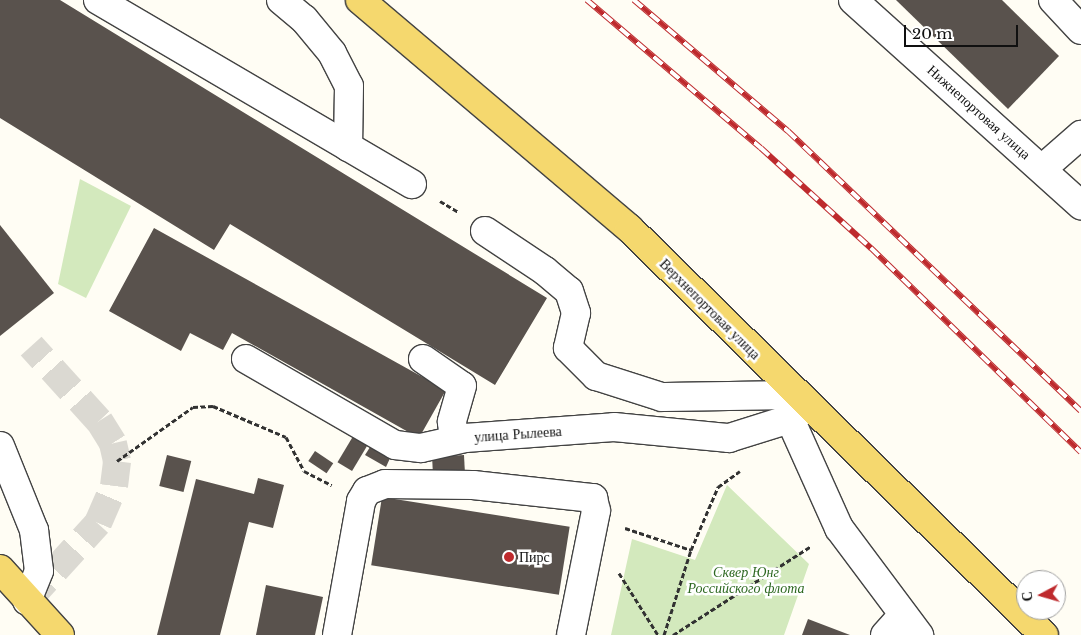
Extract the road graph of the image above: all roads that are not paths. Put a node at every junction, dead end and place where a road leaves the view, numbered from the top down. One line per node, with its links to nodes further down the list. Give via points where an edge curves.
1 (98, 0): 8 (street)
2 (281, 0): 8 (street, via 304,19 332,53 349,86)
3 (360, 0): 15 (main road, Верхнепортовая улица, via 629,228)
4 (853, 0): 9 (street, Нижнепортовая улица)
5 (1053, 0): 6 (street)
6 (1081, 30)
7 (1081, 135): 9 (street)
8 (348, 147): 10 (street)
9 (1042, 169): 11 (street, Нижнепортовая улица)
10 (412, 184)
11 (1081, 204)
12 (485, 230): 15 (street, via 569,291 576,313 568,348 596,376 662,397)
13 (246, 359): 16 (street, улица Рылеева, via 395,445 421,448)
14 (423, 359): 16 (street, via 462,386 452,422)
15 (798, 407): 16 (street, улица Рылеева, via 729,438 614,428); 20 (street, via 839,528); 25 (main road, Верхнепортовая улица)
16 (454, 440)
17 (0, 446): 19 (street, via 34,530 38,571)
18 (0, 569): 19 (main road)
19 (26, 601): 21 (main road)
20 (911, 625): 24 (street)
21 (60, 635)
22 (337, 635): 23 (street, via 361,501 367,491 385,484 473,485 592,498 596,511)
23 (571, 635)
24 (885, 635)
25 (1044, 635)

